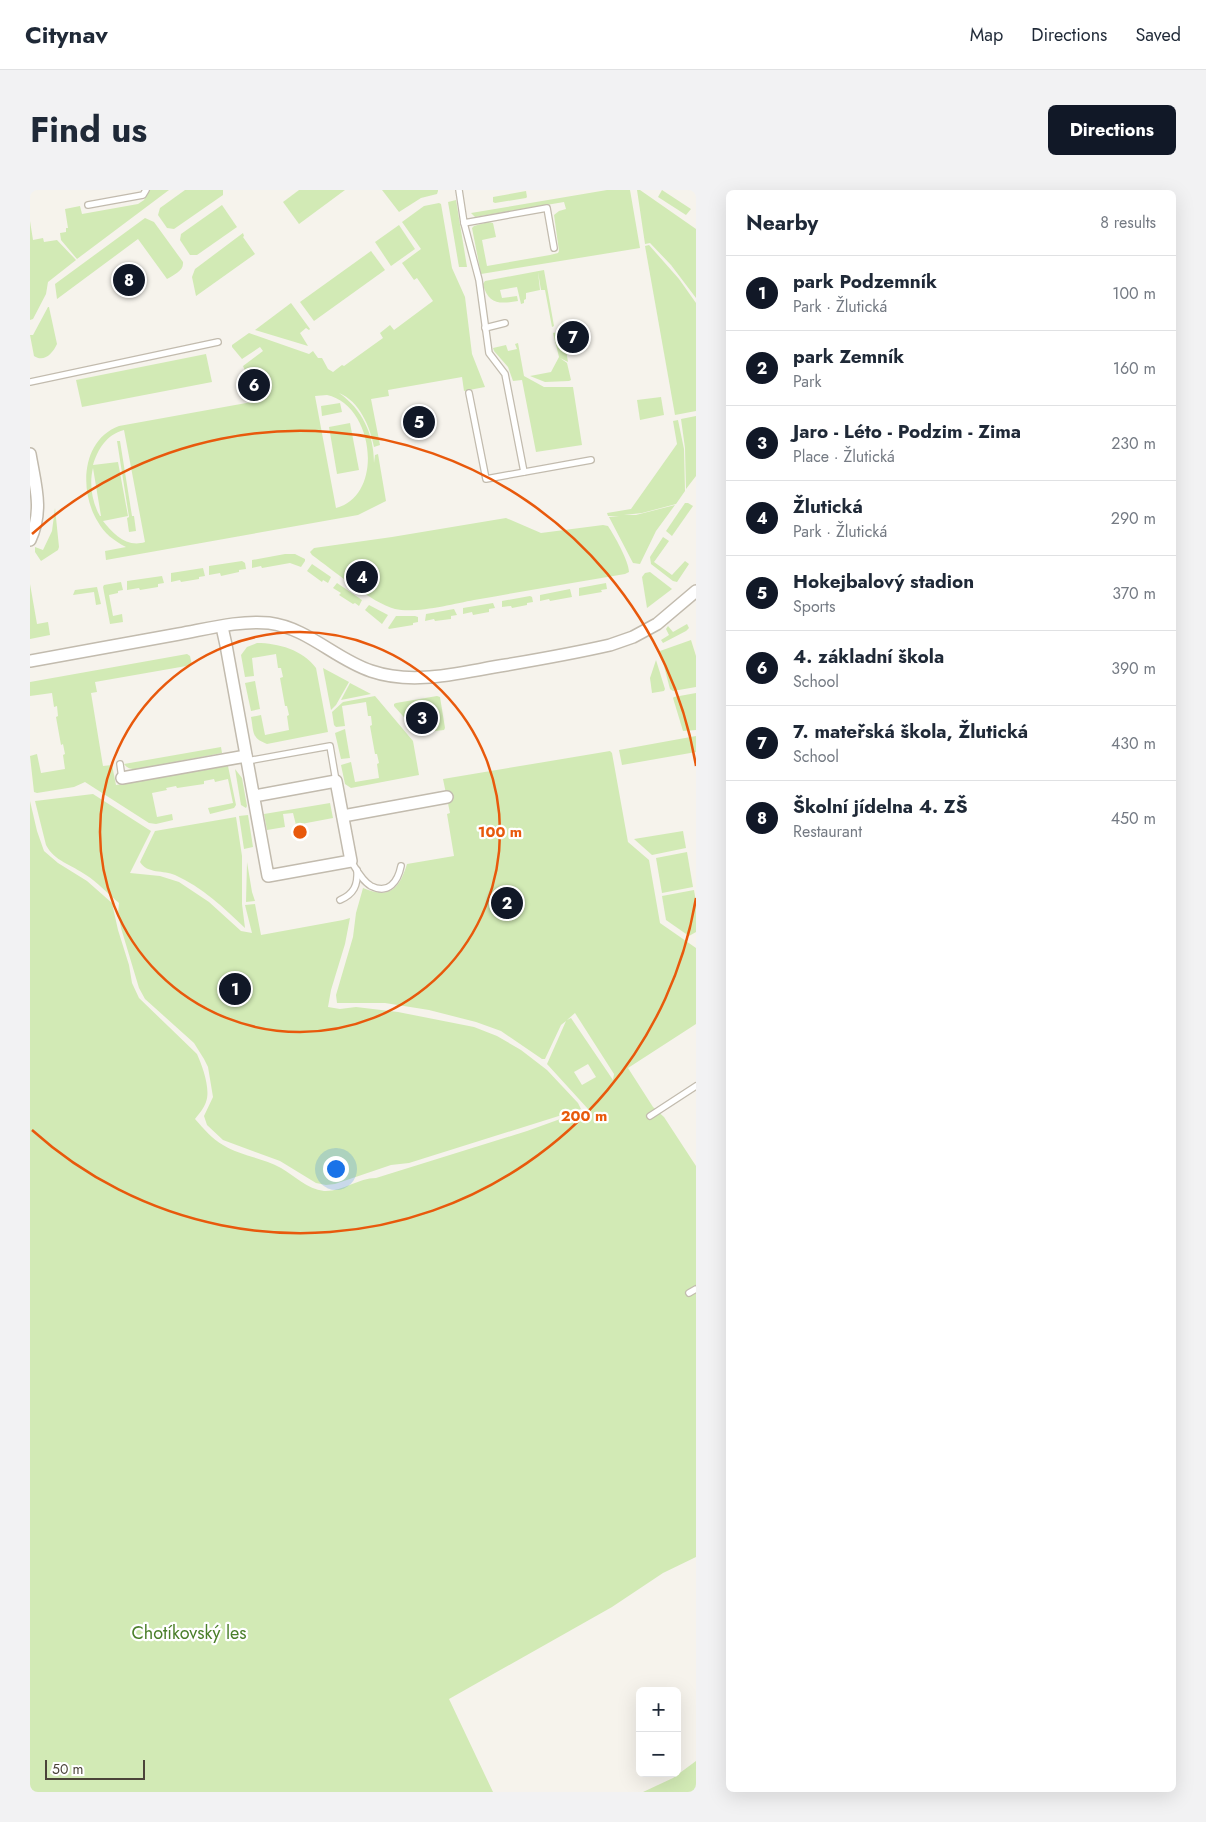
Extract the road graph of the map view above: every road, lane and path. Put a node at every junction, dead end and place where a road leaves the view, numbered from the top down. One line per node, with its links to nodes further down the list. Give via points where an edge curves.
1 (146, 190): 3 (lane, via 143,195)
2 (459, 190): 4 (lane)
3 (88, 205)
4 (464, 222): 5 (lane, via 547,208); 7 (lane, via 479,280)
5 (554, 248)
6 (505, 323): 7 (lane)
7 (485, 328): 13 (lane, via 489,353 505,374)
8 (218, 342): 9 (lane)
9 (30, 382)
10 (469, 393): 13 (lane, via 486,479)
11 (30, 454): 14 (street, via 38,502 36,527)
12 (591, 460): 13 (lane)
13 (524, 472)
14 (30, 540)
15 (695, 595): 16 (street, via 657,624 610,646 433,677 385,675 370,670 313,638 282,626 262,623)
16 (222, 627): 17 (street); 18 (street)
17 (30, 660)
18 (247, 759): 20 (street); 21 (lane, via 330,746); 22 (street)
19 (120, 764): 20 (lane)
20 (122, 778)
21 (336, 781): 22 (street); 24 (street)
22 (254, 796): 25 (street, via 268,876)
23 (447, 797): 24 (street)
24 (343, 816): 25 (street)
25 (354, 866): 26 (lane, via 372,886 382,888 395,882); 27 (lane, via 358,880 355,890)
26 (401, 866)
27 (340, 900)
28 (696, 1086): 29 (lane)
29 (650, 1116)
30 (696, 1289): 31 (lane)
31 (689, 1293)

